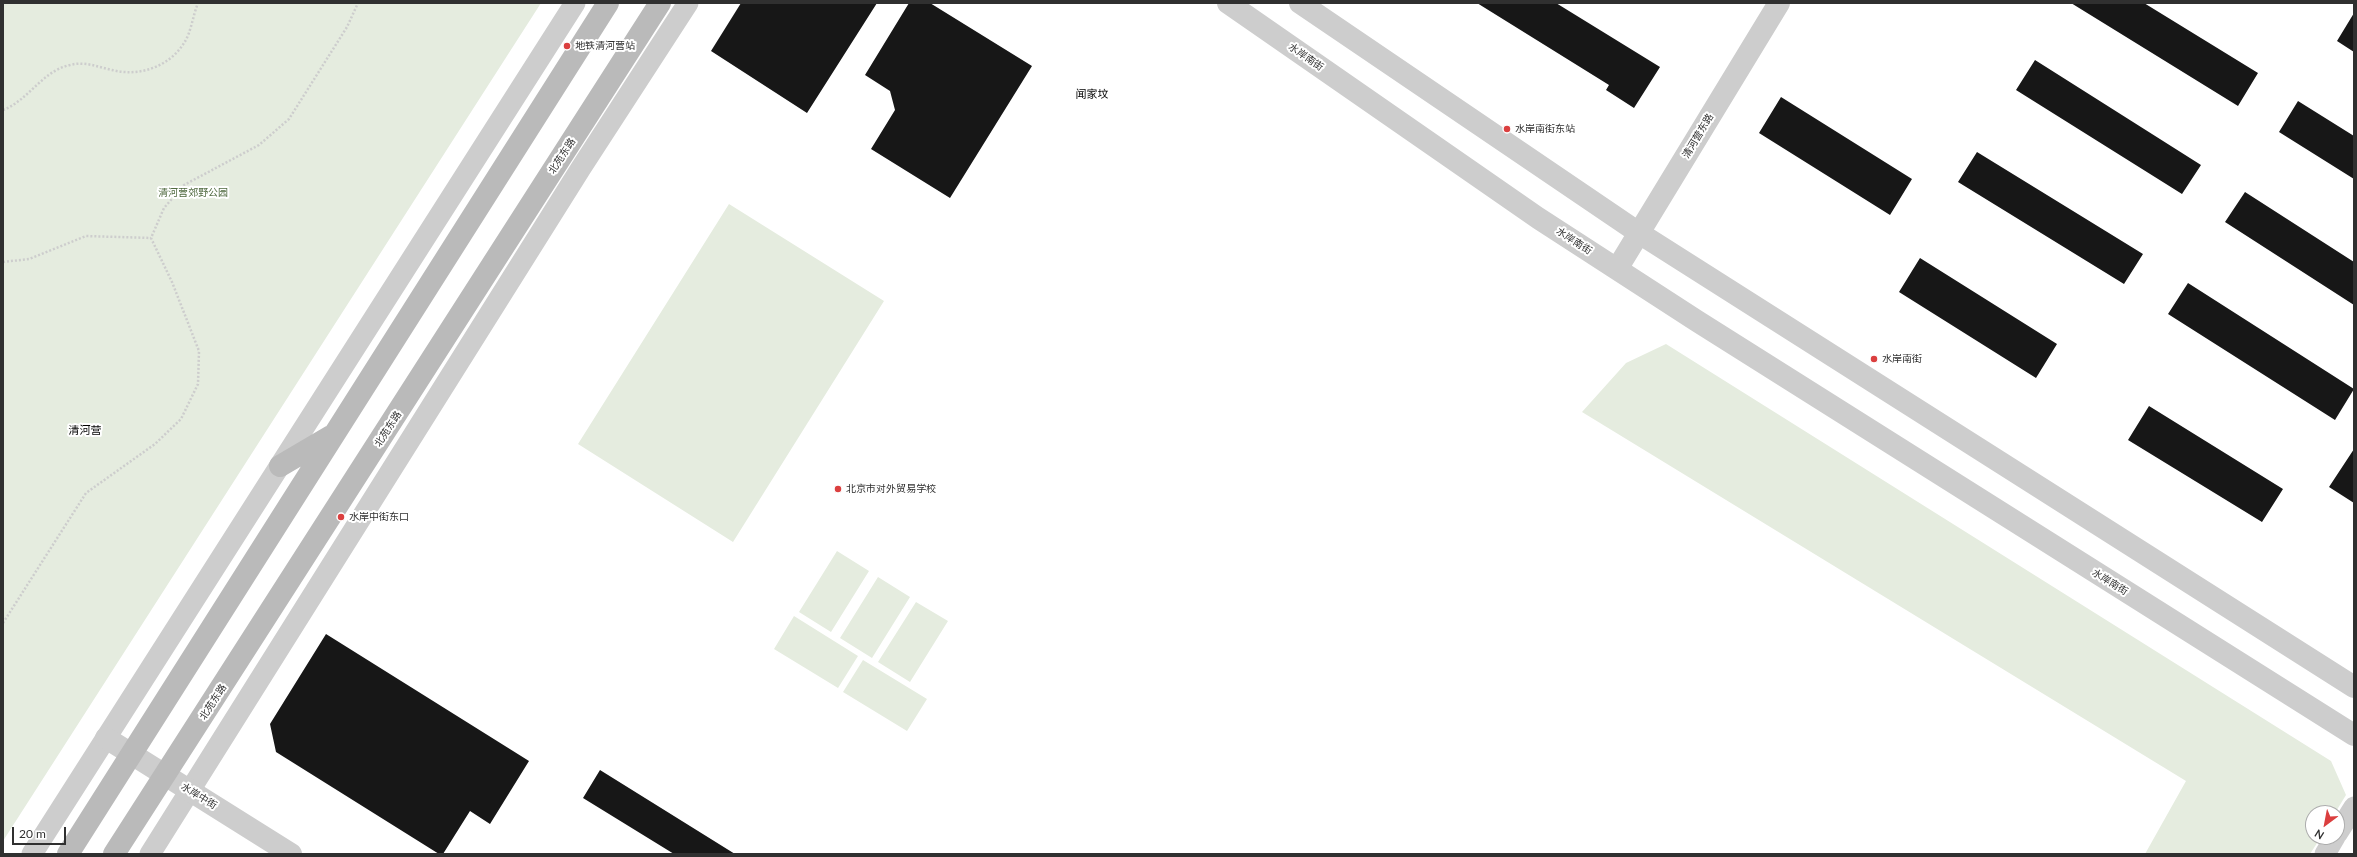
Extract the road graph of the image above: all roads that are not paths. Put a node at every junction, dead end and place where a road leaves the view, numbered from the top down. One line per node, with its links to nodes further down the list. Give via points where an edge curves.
1 (574, 3): 11 (street)
2 (608, 3): 10 (main road)
3 (660, 3): 16 (main road, 北苑东路)
4 (688, 3): 17 (street, via 581,168)
5 (1228, 3): 9 (street, 水岸南街, via 1538,218)
6 (1300, 3): 8 (street)
7 (1779, 3): 8 (street, 清河营东路)
8 (1639, 233): 9 (street, 清河营东路); 12 (street)
9 (1617, 269): 13 (street, 水岸南街)
10 (334, 435): 11 (main road); 15 (main road)
11 (280, 466): 14 (street)
12 (2354, 687)
13 (2354, 735)
14 (106, 738): 15 (street, 水岸中街); 21 (street)
15 (132, 755): 16 (street, 水岸中街); 22 (main road)
16 (166, 776): 17 (street, 水岸中街); 23 (main road, 北苑东路)
17 (191, 790): 24 (street); 25 (street, 水岸中街)
18 (2354, 807): 19 (street)
19 (2345, 821)
20 (2330, 845): 26 (street)
21 (32, 854)
22 (68, 854)
23 (114, 854)
24 (150, 854)
25 (292, 854)
26 (2325, 854)

